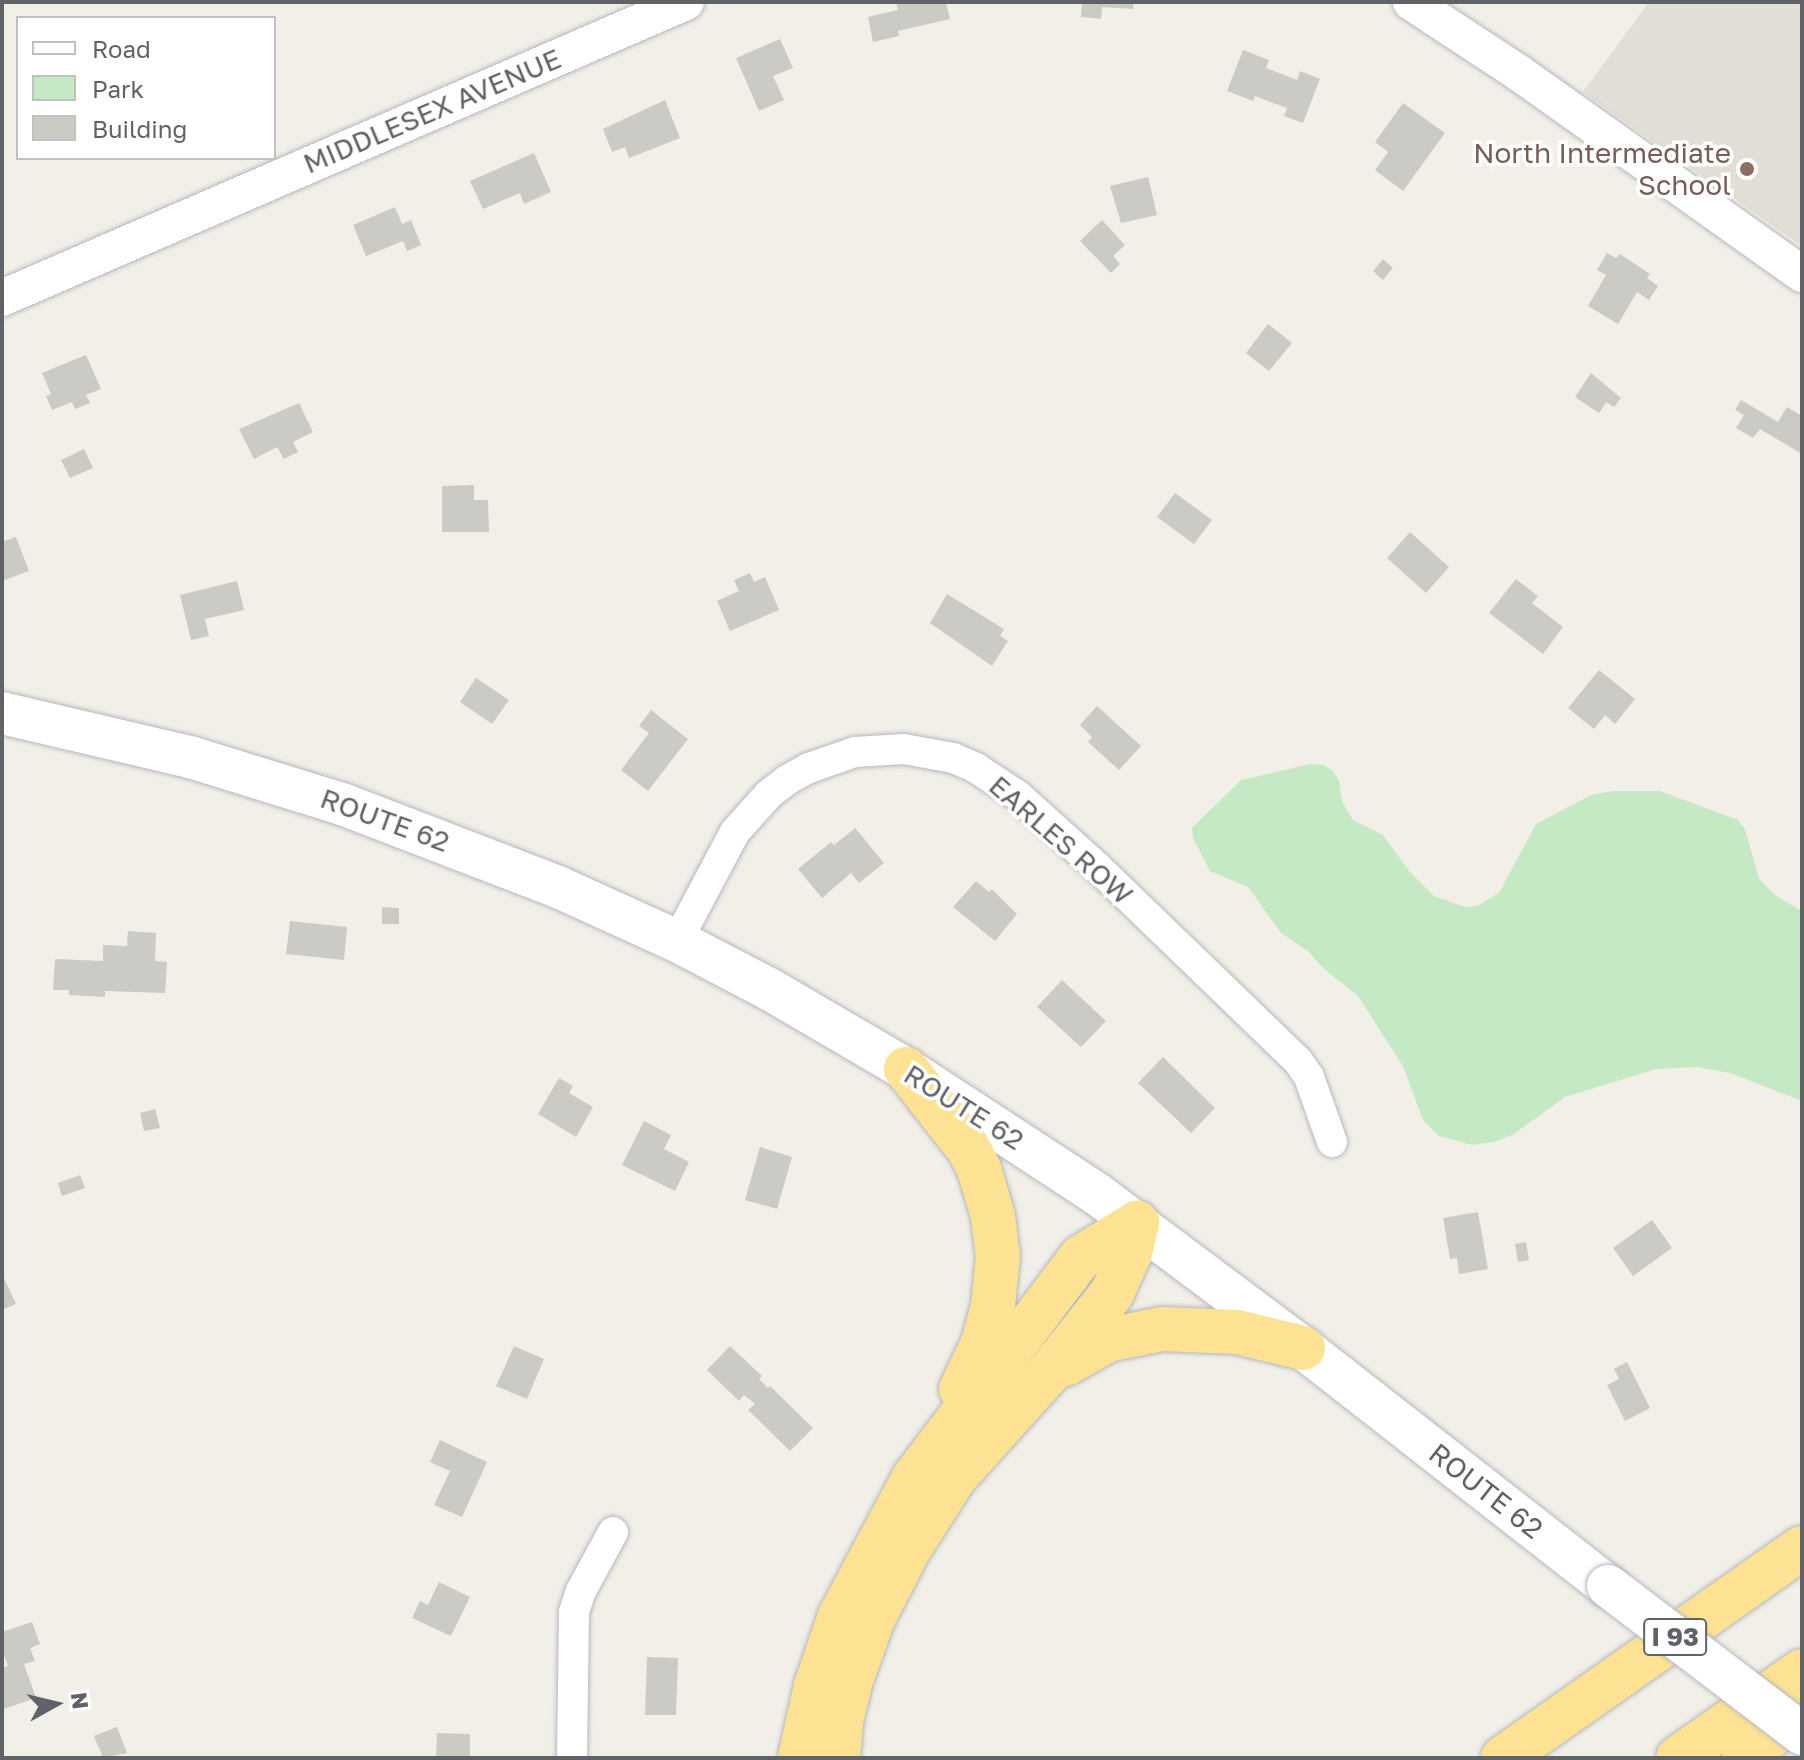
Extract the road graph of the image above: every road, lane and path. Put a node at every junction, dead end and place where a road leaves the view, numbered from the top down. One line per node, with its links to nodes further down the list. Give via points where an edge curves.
1 (686, 2): 4 (street, MIDDLESEX AVENUE)
2 (1411, 2): 3 (street)
3 (1802, 274)
4 (2, 298)
5 (2, 713): 6 (main road, ROUTE 62, via 190,757 342,804 558,887)
6 (677, 941): 7 (main road, ROUTE 62); 8 (street, EARLES ROW, via 735,832 787,780 855,752 904,749 953,758 1017,795 1298,1061)
7 (906, 1069): 9 (main road, ROUTE 62); 12 (highway, via 957,1132 979,1169 998,1255 983,1343)
8 (1332, 1142)
9 (1137, 1223): 10 (main road, ROUTE 62); 11 (highway, via 1112,1293); 12 (highway, via 1081,1257)
10 (1303, 1348): 11 (highway, via 1237,1332 1162,1329 1108,1340); 18 (main road, ROUTE 62, bridge)
11 (1047, 1375): 21 (highway, via 955,1477 890,1584 851,1680)
12 (913, 1479): 20 (highway, via 840,1616 816,1686)
13 (613, 1532): 19 (street, via 574,1612)
14 (1802, 1548): 15 (highway, I 93)
15 (1751, 1583): 22 (highway); 23 (highway, I 93)
16 (1802, 1671): 24 (highway)
17 (1802, 1710): 25 (highway)
18 (1802, 1734)
19 (572, 1758)
20 (800, 1758)
21 (838, 1758)
22 (1470, 1758)
23 (1503, 1758)
24 (1678, 1758)
25 (1744, 1758)

